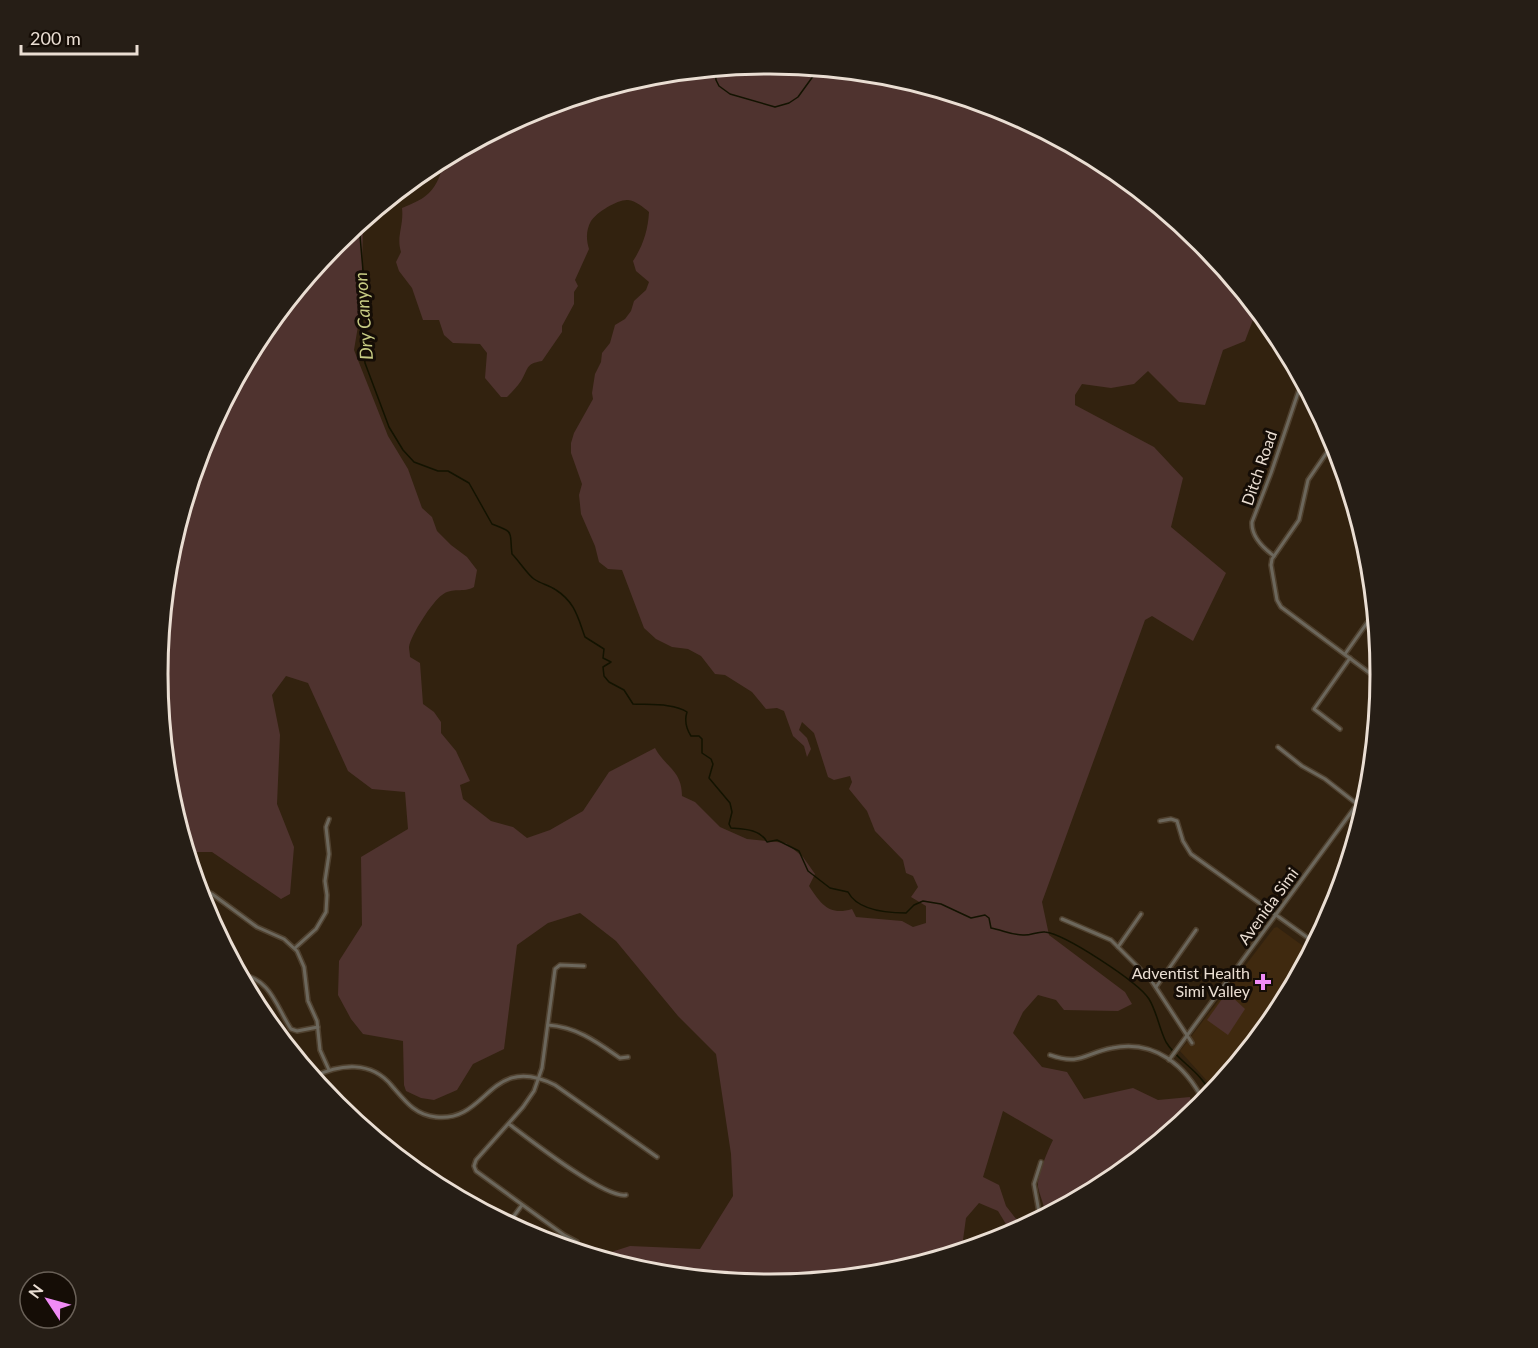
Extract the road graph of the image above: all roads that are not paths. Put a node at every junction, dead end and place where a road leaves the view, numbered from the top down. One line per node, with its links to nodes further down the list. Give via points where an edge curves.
1 (1299, 391): 3 (street, Ditch Road, via 1251,528)
2 (1327, 452): 3 (street, via 1308,480 1299,520)
3 (1274, 556): 5 (street, via 1271,565 1279,605)
4 (1367, 623): 5 (street)
5 (1345, 654): 6 (street)
6 (1350, 658): 7 (street); 8 (street, via 1314,709)
7 (1370, 673)
8 (1340, 729)
9 (1278, 747): 10 (street)
10 (1355, 803)
11 (1354, 808): 16 (street, Avenida Simi)
12 (329, 819): 21 (street, via 326,912 316,929)
13 (1160, 821): 16 (street, via 1177,821 1191,854)
14 (210, 893): 21 (street, via 257,927)
15 (1141, 914): 20 (street)
16 (1276, 915): 19 (street); 27 (street, Avenida Simi)
17 (1062, 919): 20 (street, via 1111,940)
18 (1196, 930): 24 (street)
19 (1309, 938)
20 (1118, 947): 24 (street)
21 (295, 948): 26 (street, via 304,967 306,993)
22 (584, 966): 25 (street, via 557,966)
23 (251, 977): 26 (street, via 268,988 291,1029)
24 (1156, 987): 27 (street)
25 (548, 1024): 30 (street, via 580,1031 620,1058); 34 (street)
26 (318, 1027): 32 (street, via 320,1050)
27 (1187, 1038): 28 (street); 31 (street, Avenida Simi)
28 (1192, 1043)
29 (1050, 1054): 31 (street, via 1077,1059 1114,1047 1138,1046 1151,1048)
30 (628, 1057)
31 (1170, 1059): 35 (street)
32 (328, 1070): 33 (street); 34 (street, via 351,1065 369,1069 385,1078 410,1107 436,1117 464,1113 506,1080 522,1076)
33 (321, 1073)
34 (539, 1079): 36 (street, via 529,1099); 37 (street, via 555,1085)
35 (1199, 1094)
36 (508, 1124): 39 (street, via 599,1187); 40 (street, via 474,1166)
37 (657, 1157)
38 (1041, 1162): 41 (street, via 1034,1184)
39 (626, 1195)
40 (522, 1204): 42 (street); 43 (street)
41 (1039, 1211)
42 (513, 1217)
43 (577, 1242)

